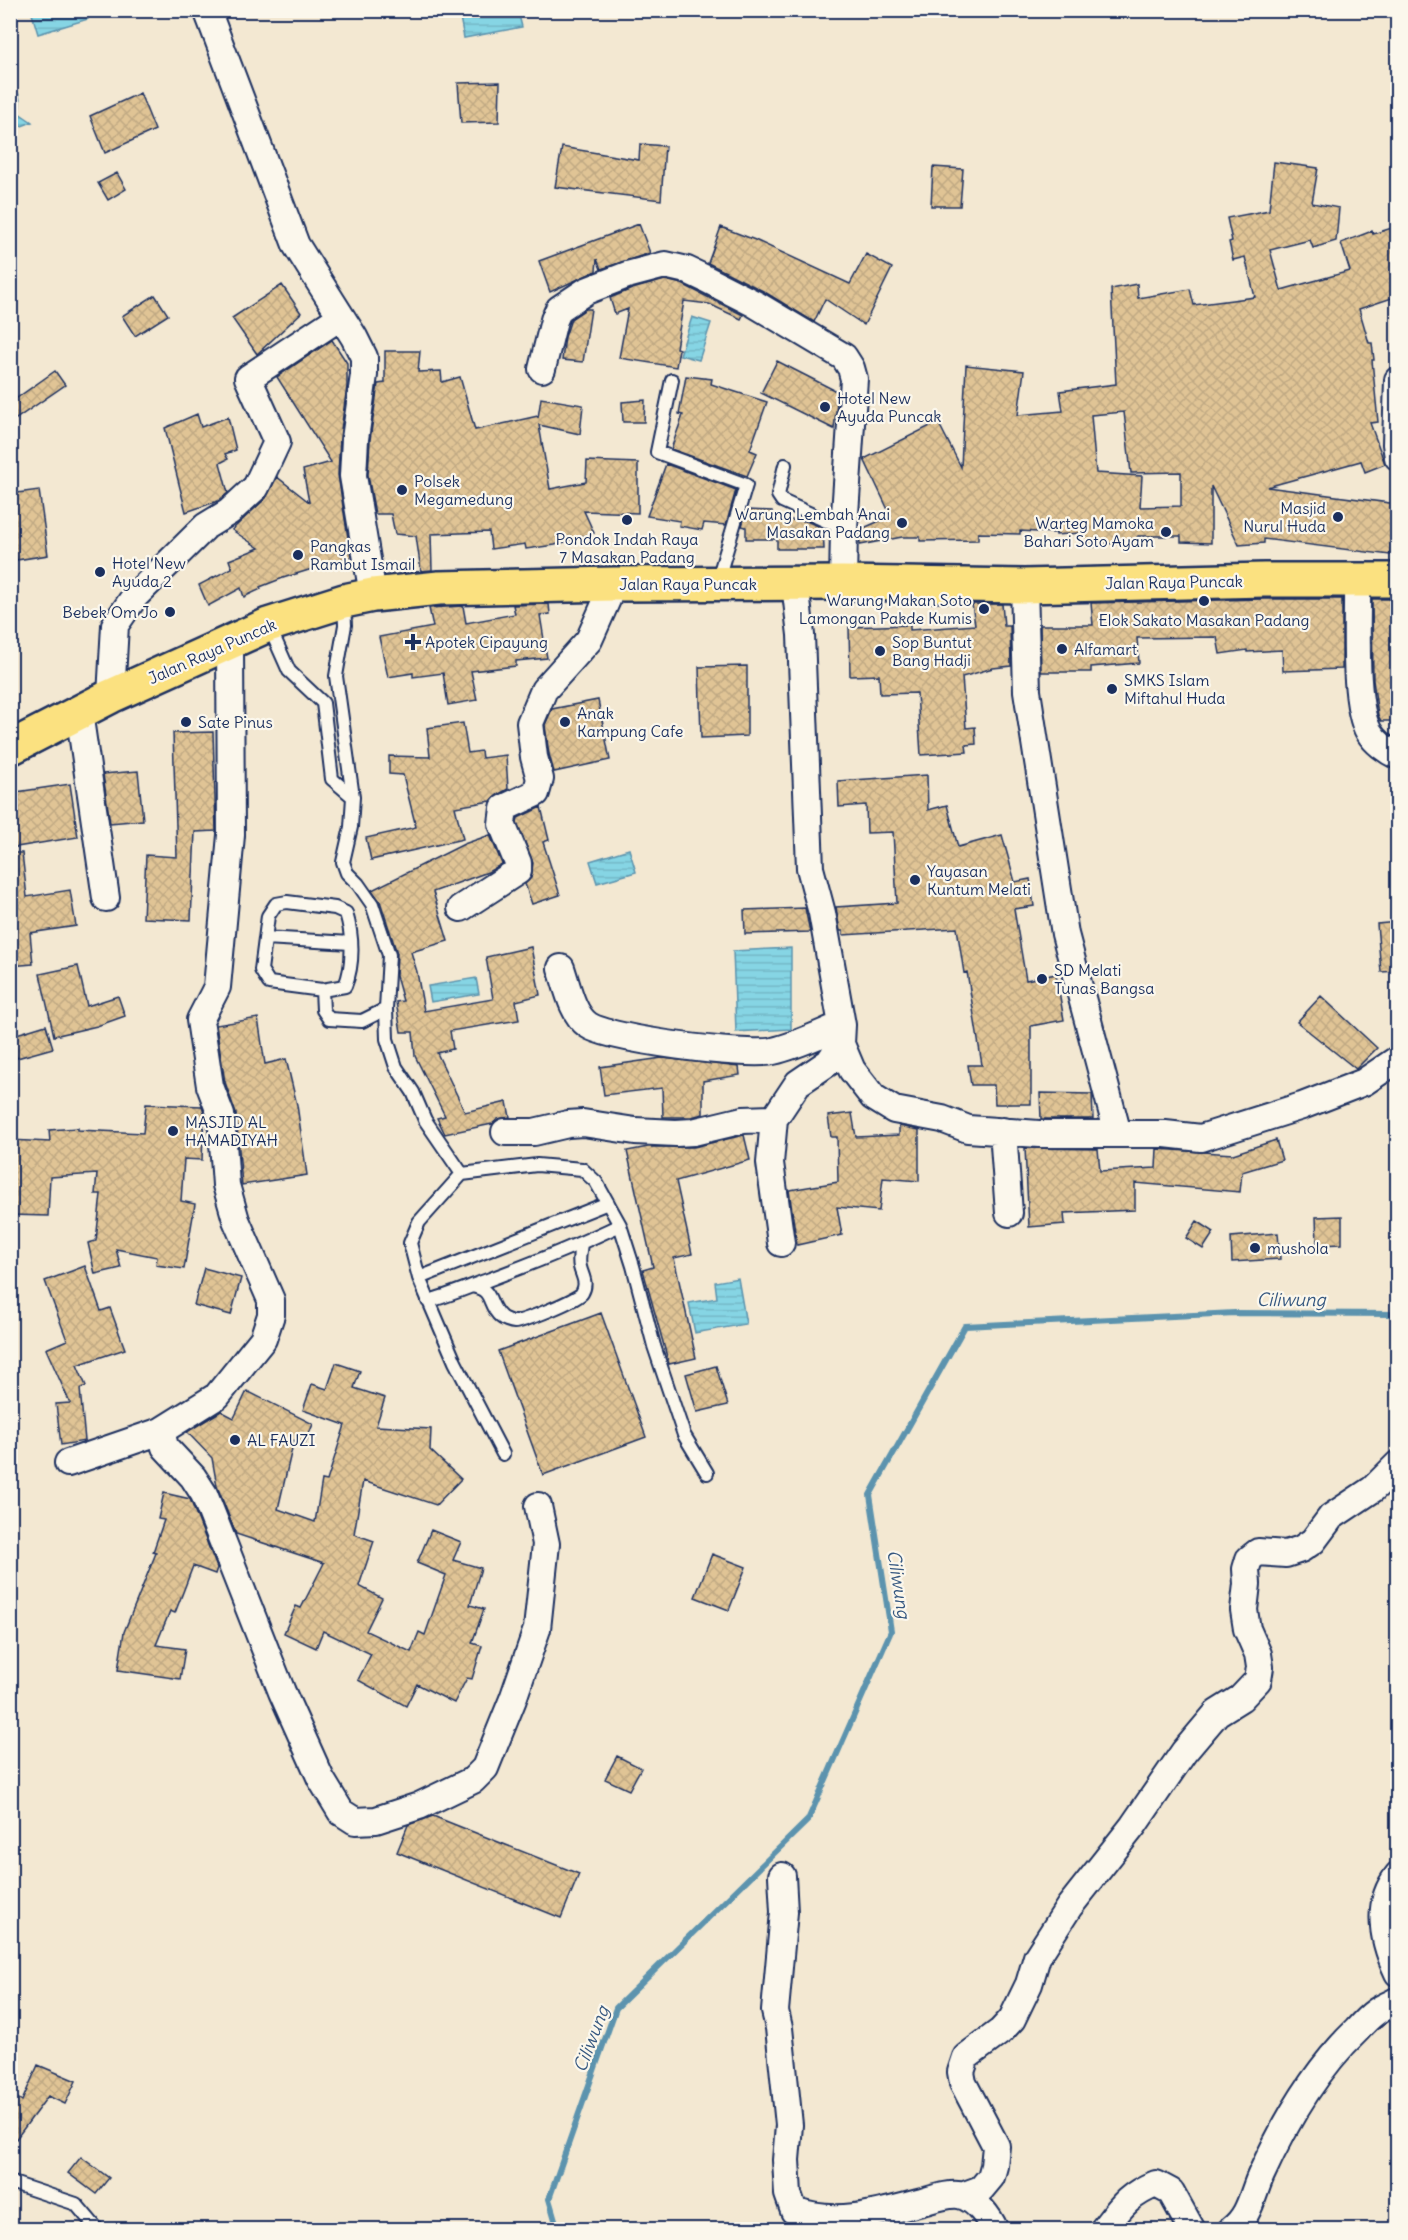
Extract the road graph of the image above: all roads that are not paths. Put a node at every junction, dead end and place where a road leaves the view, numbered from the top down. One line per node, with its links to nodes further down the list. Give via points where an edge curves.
1 (207, 10): 2 (street, via 296,245)
2 (340, 317): 16 (street, via 364,357 353,476); 19 (street, via 248,378 277,442 256,487 229,512 206,526 120,616 115,625)
3 (542, 369): 8 (street, via 559,309 586,291 627,275 665,265 687,270 755,304 844,357 851,368 854,379)
4 (672, 380): 11 (lane, via 657,452 746,485)
5 (1398, 380): 6 (street)
6 (1398, 457)
7 (785, 465): 8 (lane, via 778,495 782,501)
8 (844, 529): 12 (street)
9 (1357, 580): 10 (highway, Jalan Raya Puncak); 15 (highway, Jalan Raya Puncak); 22 (street, via 1359,700 1370,733)
10 (1398, 580)
11 (717, 583): 13 (highway, Jalan Raya Puncak); 14 (highway, Jalan Raya Puncak)
12 (843, 583): 14 (highway, Jalan Raya Puncak); 15 (highway, Jalan Raya Puncak)
13 (614, 584): 16 (highway, Jalan Raya Puncak, via 439,588); 25 (street, via 589,640 544,690 530,723 540,779 536,793 504,808 502,824 518,871)
14 (795, 584): 31 (street, via 801,635 810,868 822,913)
15 (1024, 586): 36 (street, via 1027,691 1065,934)
16 (359, 598): 17 (highway, Jalan Raya Puncak); 23 (lane, via 345,625 336,676)
17 (268, 625): 18 (highway, Jalan Raya Puncak); 23 (lane, via 290,671 324,703 332,779)
18 (230, 644): 19 (highway, Jalan Raya Puncak); 46 (street, via 231,834 218,987 200,1020 210,1086 221,1115 226,1185 236,1220 271,1300 272,1315 263,1339 217,1396)
19 (111, 696): 20 (highway, Jalan Raya Puncak)
20 (79, 712): 21 (highway, Jalan Raya Puncak); 24 (street)
21 (10, 748)
22 (1398, 756)
23 (353, 796): 30 (lane, via 343,862 372,904 389,955)
24 (106, 898)
25 (461, 908)
26 (265, 938): 27 (lane); 27 (lane, via 268,916 276,904 287,902 335,908 345,913); 29 (lane, via 261,970 269,983)
27 (351, 943): 29 (lane, via 350,974 345,986)
28 (561, 968): 31 (street, via 576,1010 587,1025 602,1031 738,1053 773,1051)
29 (322, 990): 30 (lane, via 323,1010 329,1019 362,1021)
30 (386, 1009): 37 (lane, via 387,1039 396,1067 425,1120)
31 (841, 1035): 33 (street, via 829,1062 798,1083); 34 (street, via 852,1070 883,1105 968,1129)
32 (1398, 1059): 36 (street, via 1364,1082 1302,1107 1201,1138)
33 (774, 1119): 35 (street, via 736,1121 676,1133 583,1123 534,1132); 41 (street, via 770,1163)
34 (1003, 1131): 36 (street); 39 (street)
35 (505, 1132)
36 (1118, 1134)
37 (462, 1174): 38 (lane, via 537,1165 582,1169 596,1182); 43 (lane, via 419,1222 410,1243)
38 (608, 1203): 40 (lane); 43 (lane)
39 (1009, 1213)
40 (620, 1225): 42 (lane); 50 (lane, via 684,1435)
41 (781, 1243)
42 (581, 1244): 44 (lane); 44 (lane, via 579,1266 585,1279 582,1293 574,1300 514,1322 501,1318 489,1293)
43 (419, 1278): 45 (lane)
44 (472, 1286): 45 (lane)
45 (428, 1301): 47 (lane)
46 (161, 1431): 48 (street); 51 (street, via 165,1447 204,1494 282,1692 321,1779 341,1812 355,1821 376,1820 419,1806 473,1780 485,1768 537,1629 546,1544)
47 (503, 1454)
48 (68, 1463)
49 (1398, 1464): 57 (street, via 1373,1489 1331,1517 1313,1541 1301,1549 1286,1554 1258,1552 1249,1559 1244,1610 1258,1654 1258,1680 1241,1698 1217,1713 1184,1752 1042,1948 1012,2019 966,2057 961,2072 963,2083 996,2146 991,2177 981,2189)
50 (707, 1473)
51 (538, 1506)
52 (1398, 1875): 54 (street, via 1389,1885 1383,1902 1386,1941)
53 (782, 1876): 57 (street, via 784,1912 775,2011 789,2125 786,2160 790,2204 794,2211 817,2218 856,2218)
54 (1398, 1973)
55 (1398, 2000): 62 (street, via 1368,2019 1318,2076 1292,2112 1242,2221)
56 (10, 2182): 58 (lane, via 76,2204)
57 (962, 2196): 59 (street, via 980,2208)
58 (98, 2229)
59 (994, 2229)
60 (1103, 2229): 61 (street, via 1125,2201 1156,2184 1171,2192)
61 (1192, 2229)
62 (1231, 2229)

